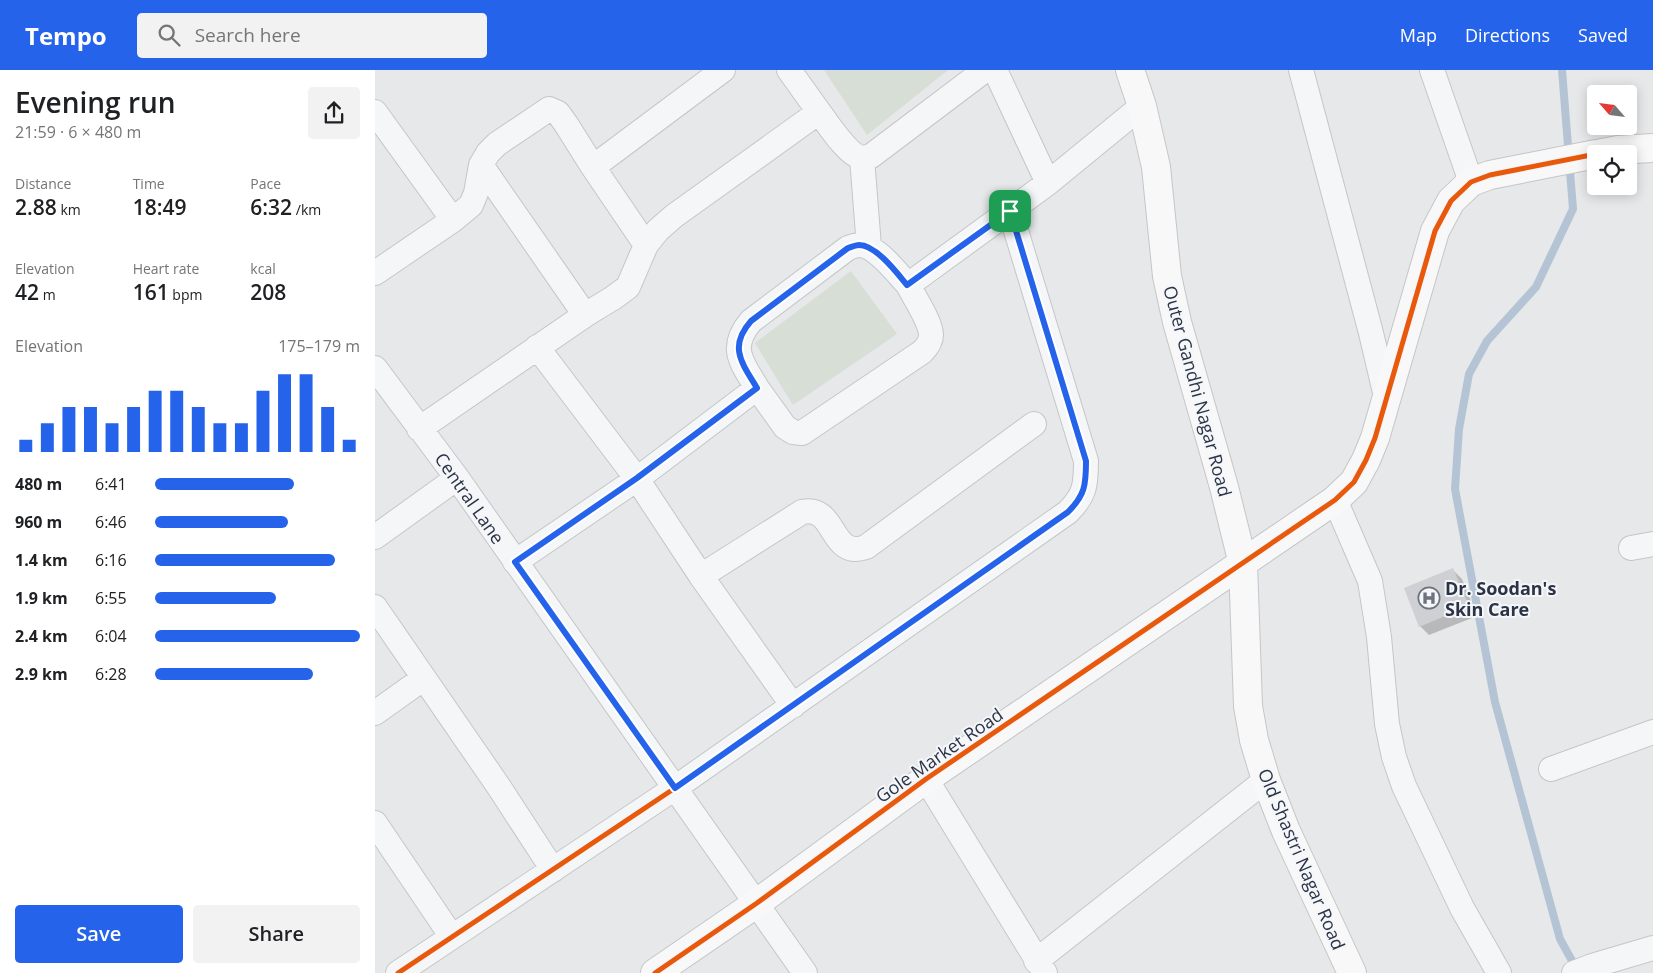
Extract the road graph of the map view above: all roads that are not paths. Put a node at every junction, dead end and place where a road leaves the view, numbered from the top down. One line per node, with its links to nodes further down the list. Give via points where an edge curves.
1 (723, 70): 16 (street)
2 (789, 70): 10 (street)
3 (985, 70): 14 (street, via 871,156)
4 (995, 70): 18 (street)
5 (1129, 70): 8 (street, Outer Gandhi Nagar Road)
6 (1301, 70): 29 (street)
7 (1432, 70): 17 (street)
8 (1142, 106): 18 (street); 37 (street, Outer Gandhi Nagar Road, via 1156,167 1167,276 1177,322)
9 (375, 112): 20 (street)
10 (819, 112): 14 (street, via 843,144); 21 (street, via 674,216)
11 (1653, 148): 12 (street)
12 (1637, 149)
13 (1587, 156): 17 (street, via 1490,175)
14 (862, 158): 22 (street)
15 (481, 165): 16 (street, via 497,144 549,109 558,113); 20 (street, via 471,205); 25 (street)
16 (593, 167): 21 (street)
17 (1471, 182): 29 (street, Gole Market Road, via 1451,201 1435,231)
18 (1048, 183): 19 (street)
19 (1010, 211): 24 (street); 41 (street, via 1086,461 1083,493 1068,512)
20 (453, 220): 23 (street)
21 (646, 245): 25 (street, via 627,287)
22 (869, 247): 24 (street); 28 (street, via 848,248 742,331 739,358)
23 (375, 273)
24 (907, 285): 28 (street, via 929,324 929,344 922,352 802,433 785,427)
25 (585, 315): 26 (street)
26 (537, 348): 31 (street); 33 (street)
27 (375, 368): 31 (street, Central Lane)
28 (757, 388): 33 (street)
29 (1387, 401): 34 (street, Gole Market Road, via 1366,460 1354,482)
30 (1034, 424): 38 (street, via 866,547 850,549 842,544 826,520 810,510)
31 (419, 429): 32 (street, Central Lane)
32 (457, 478): 35 (street); 36 (street, Central Lane)
33 (637, 478): 36 (street); 38 (street)
34 (1335, 500): 37 (street, Gole Market Road); 59 (street, via 1370,581 1394,757 1462,908)
35 (375, 537)
36 (515, 562): 47 (street, Central Lane)
37 (1243, 564): 45 (street, Gole Market Road); 46 (street, Old Shastri Nagar Road, via 1249,706 1254,740)
38 (701, 576): 41 (street)
39 (375, 606): 40 (street)
40 (424, 678): 42 (street); 49 (street)
41 (793, 706): 47 (street)
42 (375, 713)
43 (1653, 732): 44 (street)
44 (1551, 769)
45 (926, 779): 50 (street, Gole Market Road); 53 (street)
46 (1266, 780): 53 (street); 58 (street, Old Shastri Nagar Road)
47 (675, 788): 49 (street); 50 (street, Central Lane)
48 (375, 822): 51 (street)
49 (553, 870): 51 (street)
50 (757, 903): 56 (street, Gole Market Road); 57 (street, Central Lane)
51 (452, 937): 55 (street)
52 (1653, 948): 54 (street)
53 (1040, 967)
54 (1583, 969)
55 (398, 973)
56 (655, 973)
57 (805, 973)
58 (1352, 973)
59 (1499, 973)

